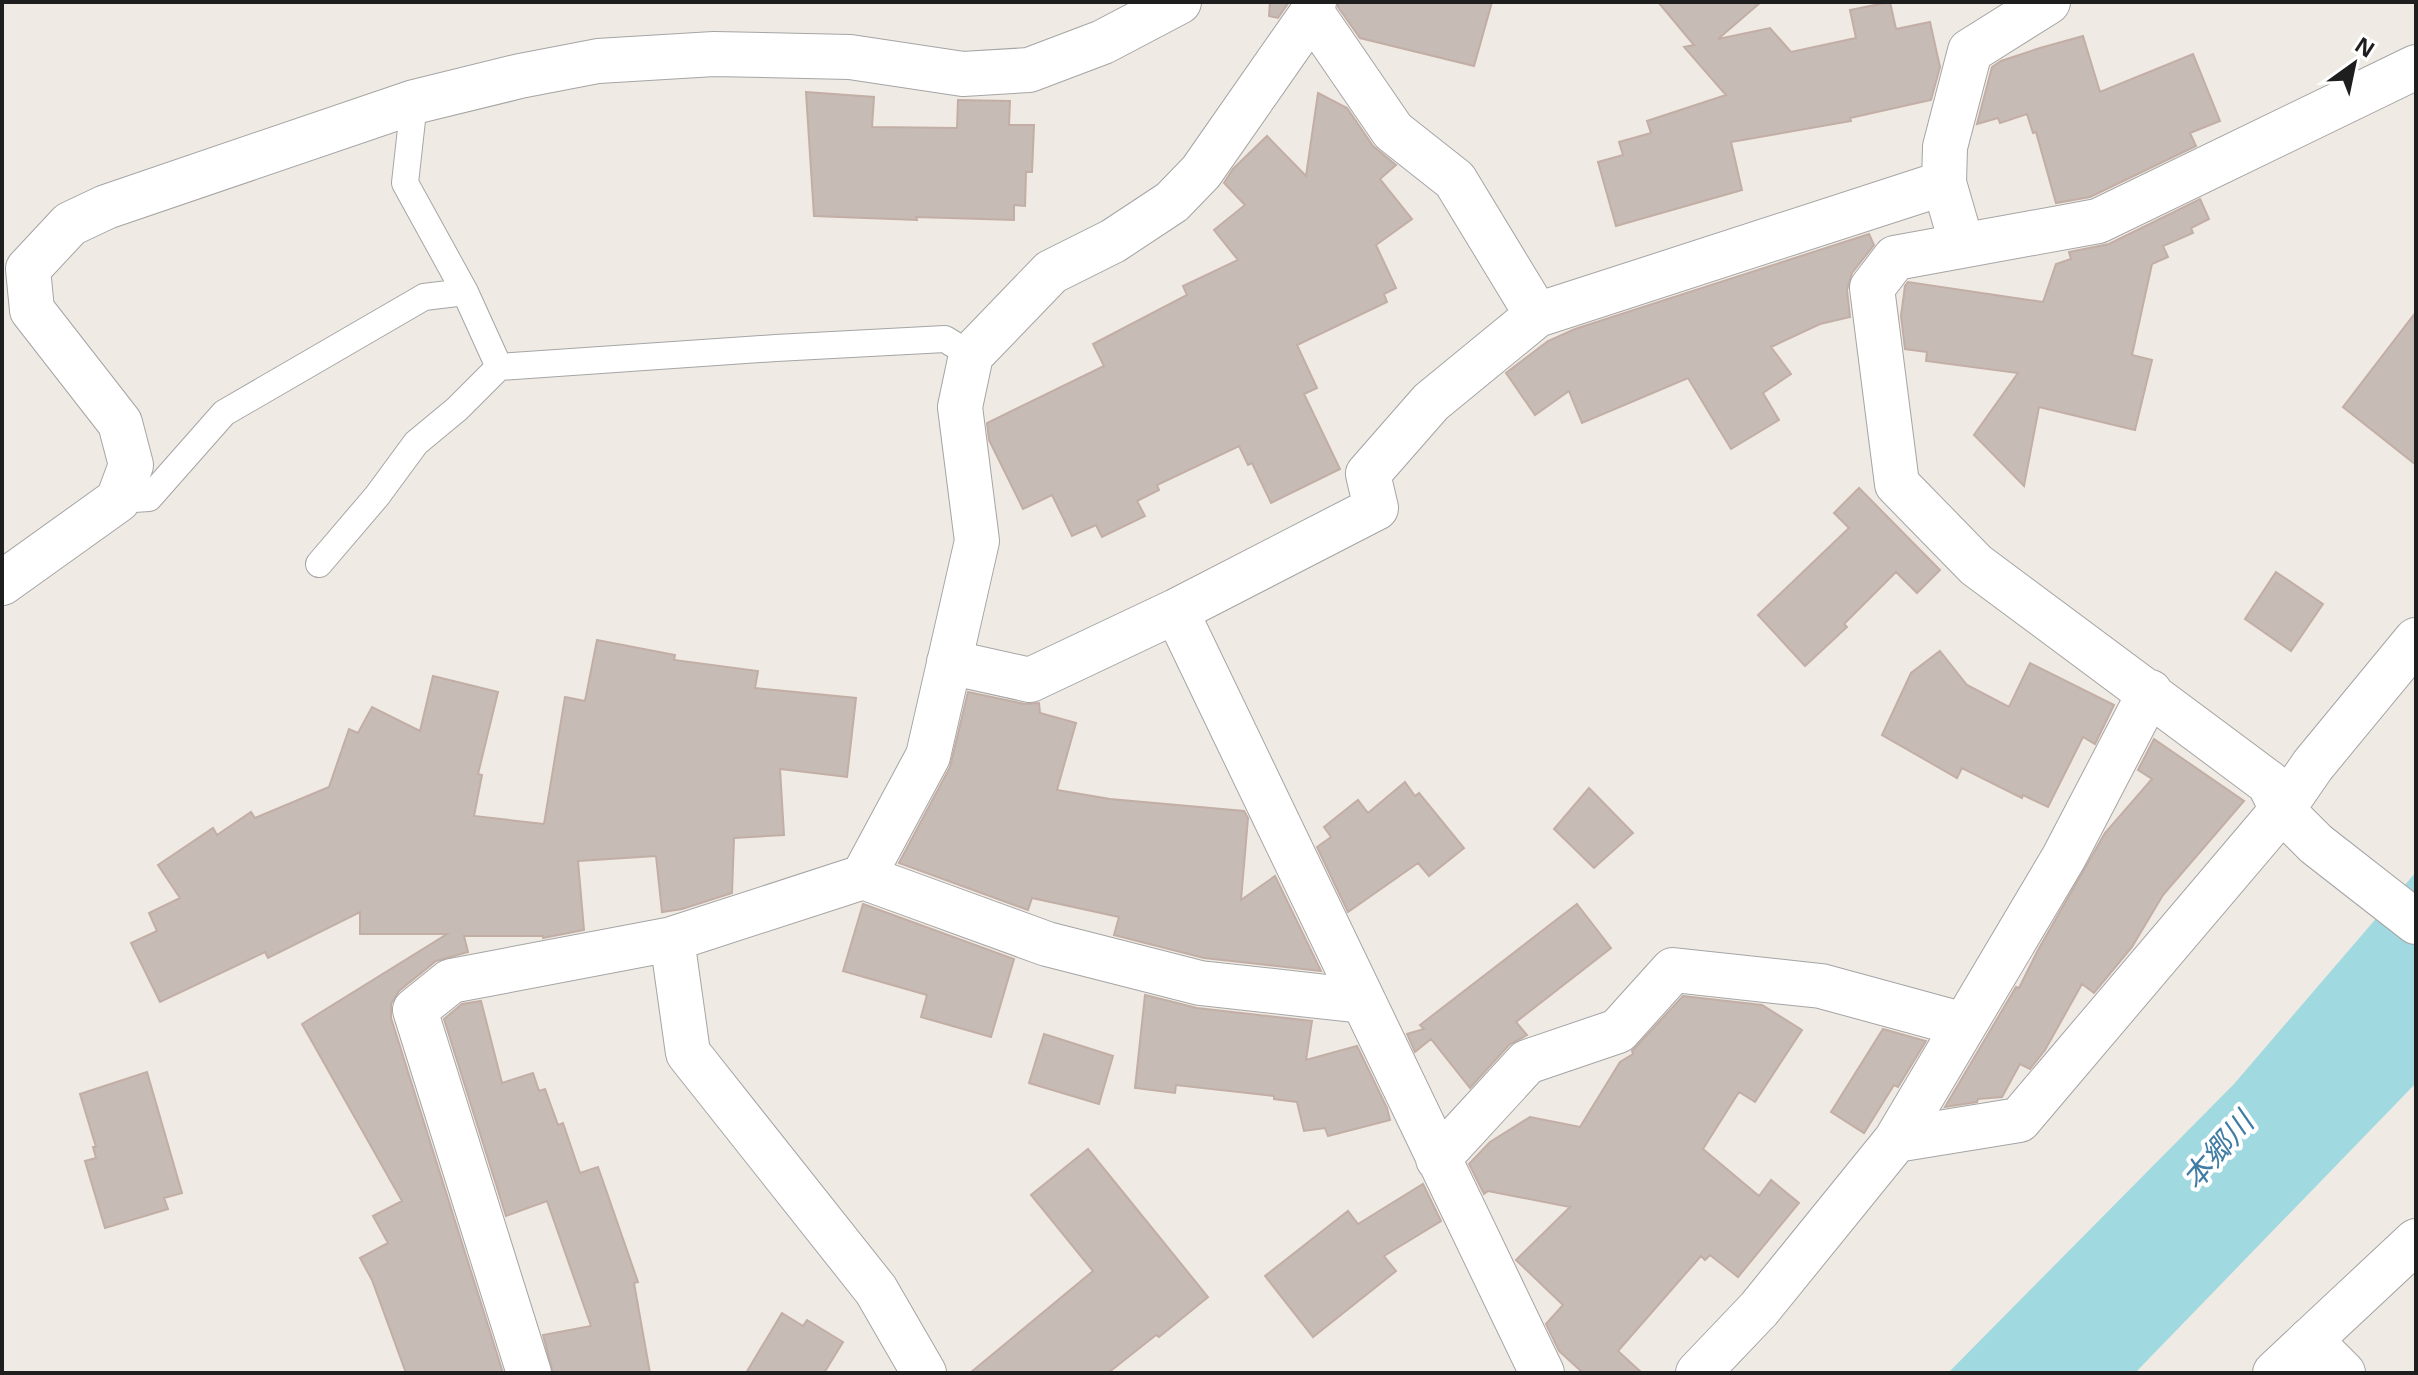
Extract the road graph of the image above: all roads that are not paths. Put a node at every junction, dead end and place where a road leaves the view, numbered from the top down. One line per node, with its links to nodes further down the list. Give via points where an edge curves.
1 (1179, 2): 5 (street, via 1103,42 1029,70 963,74 850,57 714,54 598,61)
2 (2048, 2): 6 (street, via 1970,51 1945,147)
3 (1313, 8): 9 (street, via 1393,131 1455,180); 10 (street, via 1201,172 1172,202 1113,241 1051,272)
4 (2416, 67): 7 (street, via 2098,221)
5 (414, 102): 8 (lane, via 405,183); 12 (street, via 106,207 70,224 28,269 32,310 120,423 131,465)
6 (1944, 183): 7 (street); 9 (street)
7 (1962, 245): 18 (street, via 1895,258 1872,288 1897,484 1976,565)
8 (465, 292): 11 (lane); 12 (lane, via 424,297 224,413 149,498)
9 (1537, 315): 15 (street, via 1431,402 1368,474 1376,508)
10 (971, 355): 11 (lane, via 945,339); 17 (street, via 960,407 977,541)
11 (499, 367): 13 (lane, via 416,443)
12 (118, 500): 14 (street)
13 (319, 564)
14 (2, 583)
15 (1176, 611): 17 (street, via 1030,680); 23 (street)
16 (2416, 640): 19 (street)
17 (949, 662): 20 (street, via 928,756)
18 (2150, 692): 19 (street, via 2269,783); 24 (street, via 2064,857)
19 (2282, 810): 21 (street, via 2316,844); 25 (street, via 2019,1120)
20 (863, 877): 22 (street); 23 (street, via 1047,944 1184,979)
21 (2416, 922)
22 (672, 939): 30 (street, via 451,981 415,1010); 31 (street, via 688,1053 876,1290)
23 (1363, 1001): 26 (street)
24 (1964, 1025): 25 (street); 26 (street, via 1821,986 1673,970 1618,1031 1527,1062)
25 (1896, 1140): 28 (street)
26 (1438, 1159): 32 (street)
27 (2416, 1241): 29 (street)
28 (1759, 1309): 33 (street); 34 (street)
29 (2310, 1340): 35 (street); 36 (street)
30 (529, 1373)
31 (924, 1373)
32 (1542, 1373)
33 (1675, 1373)
34 (1698, 1373)
35 (2275, 1373)
36 (2343, 1373)

